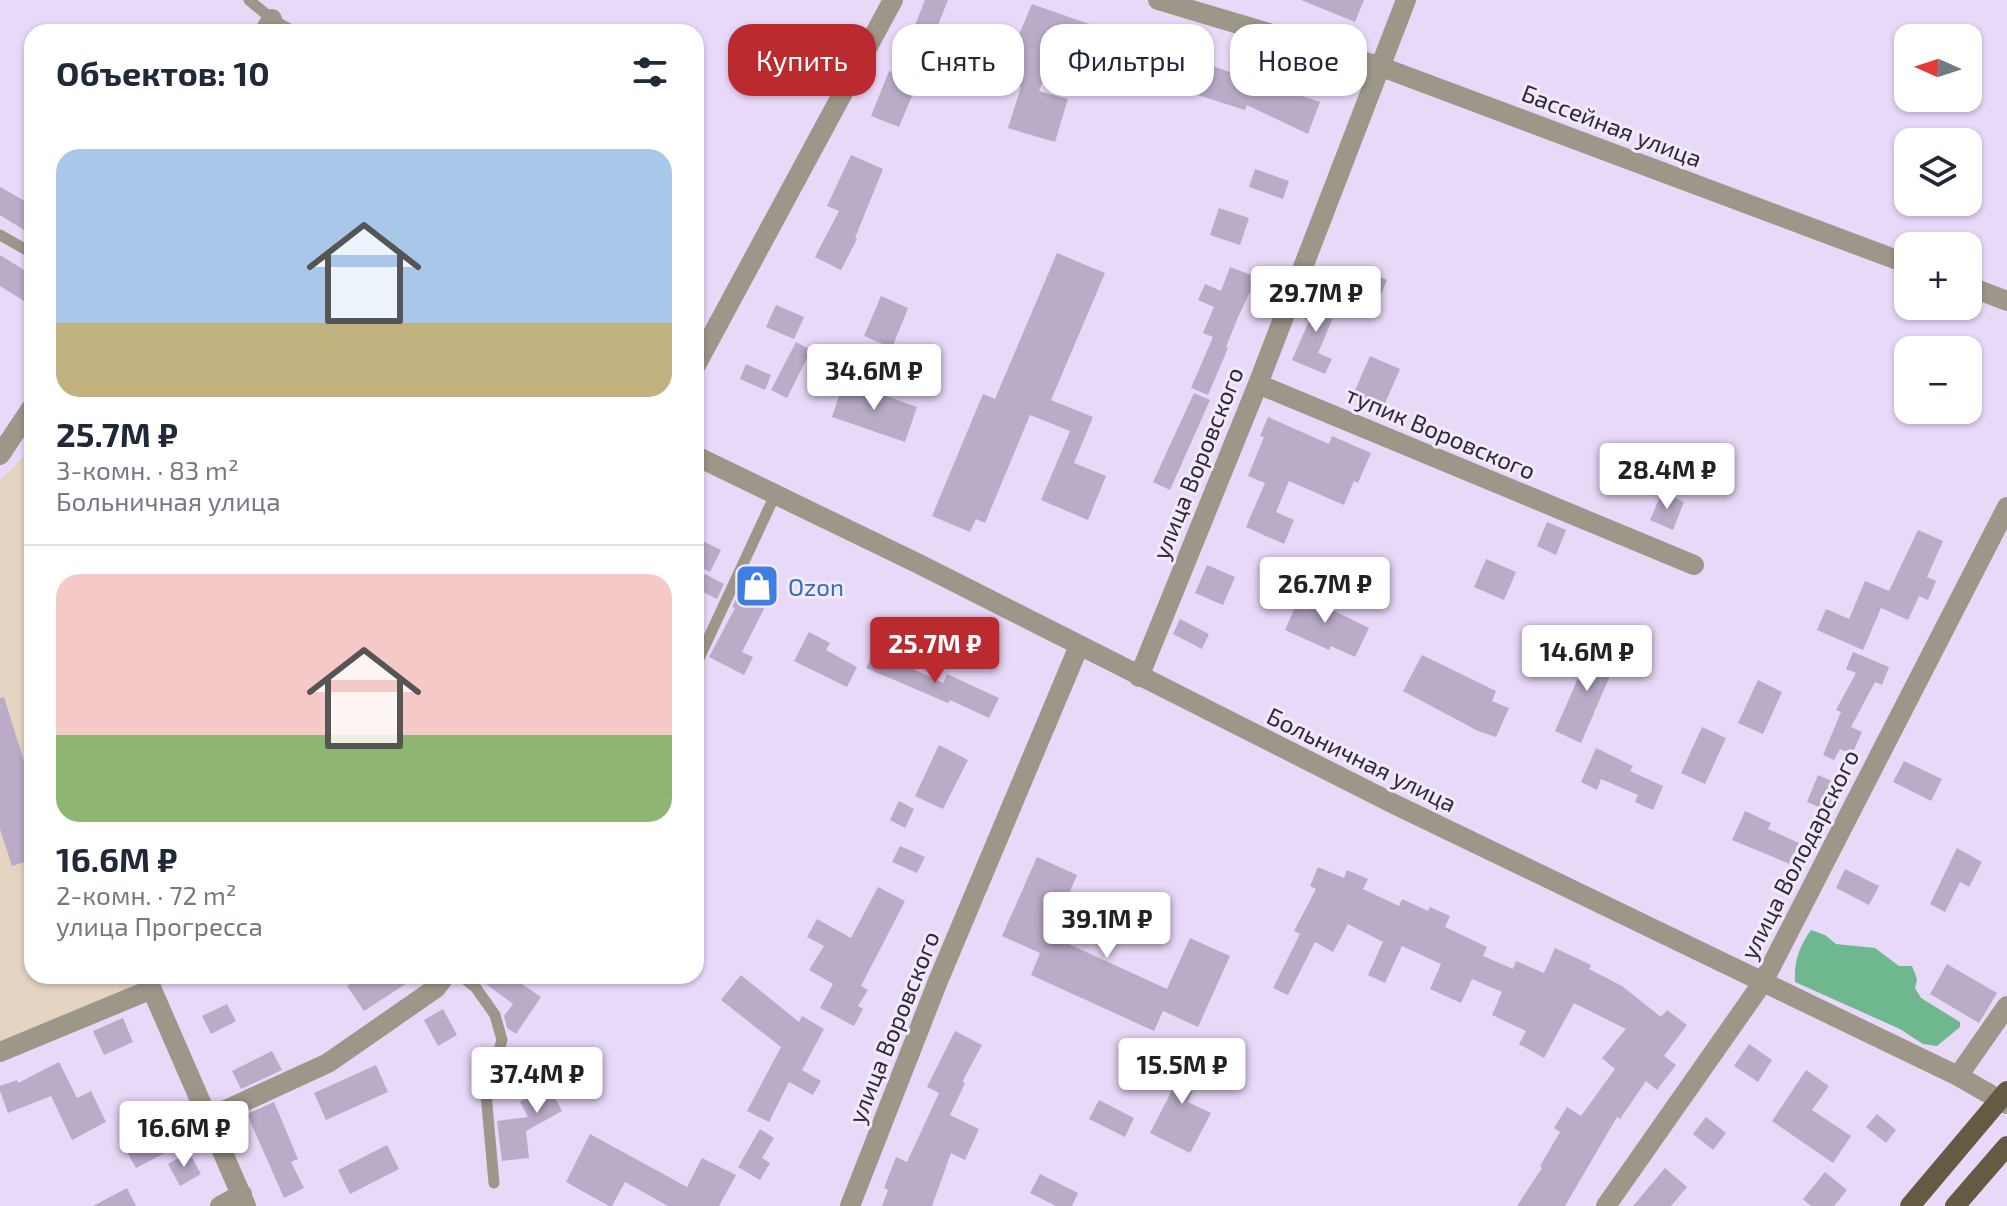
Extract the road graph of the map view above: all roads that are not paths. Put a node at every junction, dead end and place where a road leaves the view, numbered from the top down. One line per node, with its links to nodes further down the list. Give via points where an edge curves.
1 (249, 0): 5 (lane)
2 (893, 0): 12 (street)
3 (1158, 0): 6 (street, Бассейная улица)
4 (1406, 0): 6 (street, улица Воровского)
5 (267, 24)
6 (1379, 66): 9 (street, Бассейная улица); 13 (street, улица Воровского)
7 (0, 235): 8 (lane)
8 (24, 248)
9 (1894, 259)
10 (1982, 291): 11 (street)
11 (2007, 301)
12 (704, 350)
13 (1258, 384): 19 (street, тупик Воровского); 22 (street, улица Воровского)
14 (24, 419): 15 (street)
15 (0, 455)
16 (704, 460): 17 (street, Больничная улица)
17 (775, 495): 20 (street, Больничная улица); 21 (lane)
18 (2007, 507): 23 (street, улица Володарского)
19 (1694, 565)
20 (1079, 646): 22 (street, Больничная улица); 37 (street, улица Воровского)
21 (704, 648)
22 (1139, 677): 23 (street, Больничная улица)
23 (1763, 982): 30 (street, Больничная улица); 38 (street, улица Володарского)
24 (147, 984): 29 (street)
25 (149, 984): 32 (street)
26 (439, 984): 32 (street, via 328,1063)
27 (471, 984): 34 (lane, via 495,1015 502,1040 486,1094)
28 (2007, 1006): 30 (street)
29 (0, 1052)
30 (1958, 1076): 31 (street, Больничная улица)
31 (2005, 1098): 39 (main road)
32 (208, 1118): 35 (street)
33 (2007, 1146): 40 (main road)
34 (494, 1183)
35 (244, 1200): 36 (street)
36 (220, 1206)
37 (850, 1206)
38 (1606, 1206)
39 (1910, 1206)
40 (1955, 1206)

